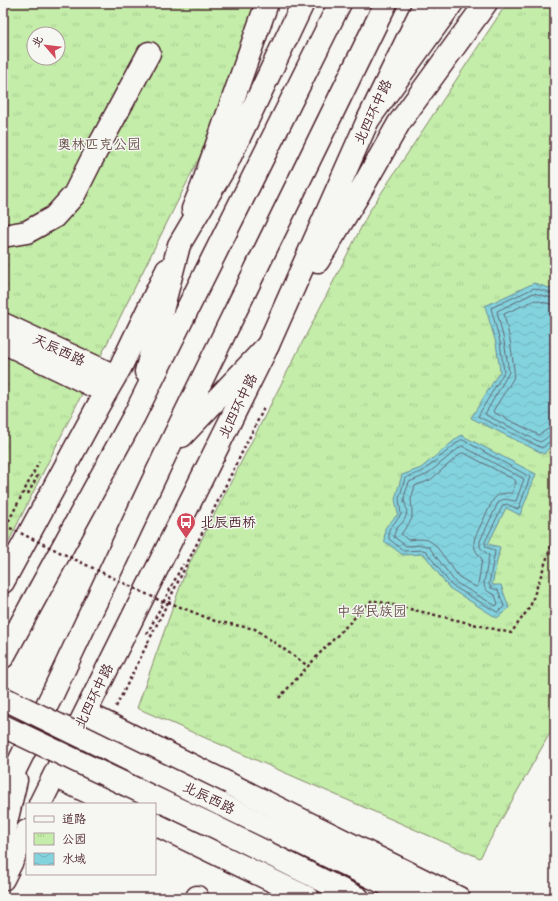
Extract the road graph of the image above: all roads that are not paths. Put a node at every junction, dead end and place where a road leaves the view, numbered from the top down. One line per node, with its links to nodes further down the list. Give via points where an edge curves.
1 (267, 3): 11 (main road)
2 (303, 3): 11 (main road, via 224,167)
3 (340, 3): 16 (main road)
4 (386, 3): 17 (main road)
5 (424, 3): 9 (main road, 北四环中路)
6 (452, 3): 9 (main road)
7 (486, 3): 14 (main road, via 398,123)
8 (149, 53): 10 (main road, via 74,195 54,217 27,232)
9 (368, 120): 14 (main road, 北四环中路)
10 (3, 236)
11 (179, 245): 15 (main road); 16 (main road)
12 (3, 324): 15 (main road, 天辰西路)
13 (3, 342): 15 (main road, 天辰西路)
14 (268, 345): 17 (main road); 21 (main road, 北四环中路)
15 (110, 384): 18 (main road)
16 (134, 416): 19 (main road)
17 (168, 451): 24 (main road)
18 (3, 582)
19 (3, 657)
20 (3, 698): 36 (main road, 北辰西路, bridge)
21 (86, 713): 23 (main road, 北辰西路); 25 (main road, 北四环中路)
22 (3, 726): 35 (main road, 北辰西路, bridge)
23 (156, 748): 29 (main road); 37 (main road, 北辰西路)
24 (20, 759): 26 (main road); 32 (main road)
25 (54, 776): 27 (main road, 北四环中路); 28 (main road)
26 (3, 794)
27 (40, 803)
28 (111, 803)
29 (130, 803)
30 (156, 824): 34 (main road)
31 (26, 833): 33 (main road)
32 (3, 835)
33 (3, 879)
34 (308, 898)
35 (358, 898)
36 (415, 898)
37 (459, 898)

